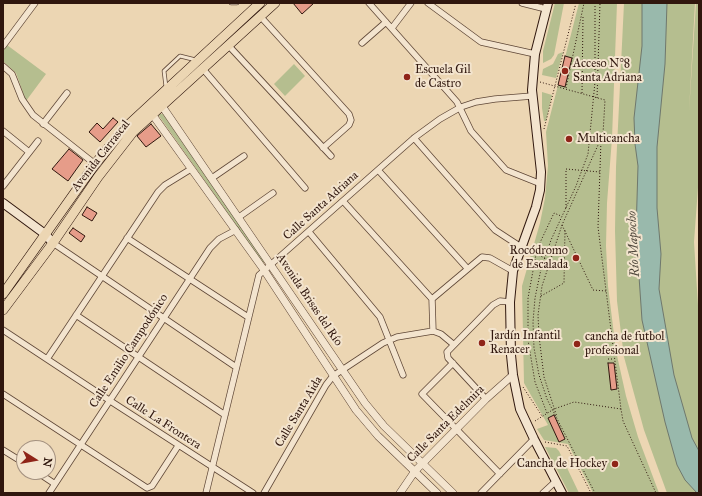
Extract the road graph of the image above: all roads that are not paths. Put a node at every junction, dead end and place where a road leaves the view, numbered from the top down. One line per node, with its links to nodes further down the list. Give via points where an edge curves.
1 (35, 3): 16 (street)
2 (231, 3): 3 (lane)
3 (237, 3)
4 (260, 3): 18 (main road, Avenida Carrascal)
5 (275, 3): 11 (main road, Avenida Carrascal)
6 (369, 3): 12 (street)
7 (411, 3): 13 (street)
8 (428, 3): 17 (street, via 481,42)
9 (522, 3): 10 (street)
10 (547, 6): 17 (main road)
11 (260, 16): 15 (main road, Avenida Carrascal); 31 (street, via 349,114 349,124)
12 (386, 22): 13 (street); 14 (street)
13 (392, 28): 25 (street)
14 (362, 43)
15 (228, 45): 20 (main road, Avenida Carrascal); 31 (street)
16 (3, 46)
17 (535, 54): 23 (main road)
18 (197, 61): 21 (main road, Avenida Carrascal); 21 (lane, via 180,56 164,71)
19 (3, 66): 27 (street, via 12,74 28,110)
20 (203, 69): 24 (main road, Avenida Carrascal); 42 (street)
21 (166, 89): 35 (main road, Avenida Carrascal, via 125,128)
22 (67, 93): 27 (street)
23 (532, 96): 25 (street, Calle Santa Adriana, via 495,99); 40 (main road)
24 (162, 106): 26 (main road, Avenida Carrascal); 39 (street, Avenida Brisas del Río)
25 (461, 107): 29 (street, Calle Santa Adriana); 40 (street, via 471,131 506,170)
26 (152, 114): 36 (street, Avenida Brisas del Río); 38 (main road, Avenida Carrascal, via 133,132)
27 (43, 124): 35 (street)
28 (3, 131): 32 (street)
29 (414, 138): 37 (street, Calle Santa Adriana); 52 (street, via 495,230)
30 (38, 141): 32 (street)
31 (323, 148): 34 (street)
32 (29, 152): 41 (street)
33 (244, 156): 39 (street)
34 (331, 156)
35 (95, 164): 38 (main road); 49 (main road, Avenida Carrascal)
36 (191, 169): 47 (street, Avenida Brisas del Río); 50 (street, via 160,190)
37 (378, 170): 44 (street, Calle Santa Adriana); 54 (street)
38 (98, 177): 51 (main road, Avenida Carrascal)
39 (212, 178): 46 (street, Avenida Brisas del Río)
40 (541, 184): 52 (main road, via 536,207)
41 (3, 186)
42 (305, 188)
43 (273, 193): 46 (street)
44 (343, 201): 48 (street, Calle Santa Adriana); 60 (street)
45 (5, 207): 49 (main road)
46 (239, 217): 53 (street, Avenida Brisas del Río)
47 (236, 230): 55 (street, Avenida Brisas del Río); 58 (street, Calle Emilio Campodónico, via 212,245)
48 (309, 232): 53 (street, Calle Santa Adriana); 68 (street, via 378,314)
49 (45, 234): 51 (main road); 59 (main road, Avenida Carrascal)
50 (127, 238): 57 (street); 58 (street)
51 (53, 243): 57 (street); 62 (main road, Avenida Carrascal)
52 (521, 247): 56 (main road)
53 (272, 265): 55 (street, Calle Santa Adriana); 74 (street, Avenida Brisas del Río)
54 (467, 268): 56 (street, via 484,256); 60 (street)
55 (264, 270): 64 (street, Calle Santa Adriana, via 256,282); 77 (street, Avenida Brisas del Río)
56 (513, 271): 61 (main road)
57 (101, 277): 63 (street); 65 (street)
58 (190, 279): 64 (street); 65 (street, Calle Emilio Campodónico)
59 (3, 294)
60 (432, 299): 67 (street)
61 (510, 302): 69 (street, via 500,301 493,305); 76 (main road)
62 (3, 310)
63 (76, 315): 70 (street); 71 (street)
64 (248, 317): 73 (street, Calle Santa Adriana)
65 (164, 318): 70 (street, Calle Emilio Campodónico); 73 (street)
66 (3, 330): 71 (street, Calle La Frontera)
67 (433, 332): 68 (street, Calle Santa Aida, via 421,332); 69 (street, via 441,334)
68 (389, 340): 74 (street, Calle Santa Aida); 75 (street)
69 (453, 344): 72 (street, via 446,352)
70 (139, 356): 80 (street, Calle Emilio Campodónico); 81 (street)
71 (47, 359): 80 (street, Calle La Frontera)
72 (453, 363): 79 (street); 82 (street, via 422,394)
73 (236, 367): 81 (street, Calle Santa Adriana)
74 (342, 369): 77 (street, Calle Santa Aida); 88 (street, Avenida Brisas del Río, via 379,420)
75 (403, 375)
76 (513, 375): 79 (street, Calle Santa Edelmira); 83 (main road, via 518,401 527,426)
77 (333, 376): 90 (street, Avenida Brisas del Río, via 367,424); 98 (street, Calle Santa Aida)
78 (3, 394): 84 (street)
79 (486, 399): 82 (street, Calle Santa Edelmira)
80 (110, 401): 84 (street, Calle Emilio Campodónico); 85 (street, Calle La Frontera)
81 (225, 415): 89 (street, Calle Santa Adriana)
82 (456, 429): 88 (street, Calle Santa Edelmira); 91 (street)
83 (537, 440): 91 (street); 93 (main road)
84 (81, 444): 85 (street, via 149,488); 94 (street, Calle Emilio Campodónico)
85 (178, 446): 89 (street, Calle La Frontera)
86 (3, 450): 87 (street)
87 (16, 458)
88 (423, 462): 90 (street, Calle Santa Edelmira); 101 (street, Avenida Brisas del Río)
89 (212, 468): 96 (street, Calle Santa Adriana); 97 (street, Calle La Frontera)
90 (415, 471): 99 (street, Calle Santa Edelmira); 100 (street, Avenida Brisas del Río)
91 (500, 474): 102 (street)
92 (49, 480): 94 (street)
93 (556, 481): 103 (street); 104 (main road)
94 (55, 484): 95 (street, Calle Emilio Campodónico)
95 (49, 493)
96 (206, 493)
97 (253, 493)
98 (264, 493)
99 (400, 493)
100 (437, 493)
101 (453, 493)
102 (481, 493)
103 (543, 493)
104 (562, 493)

